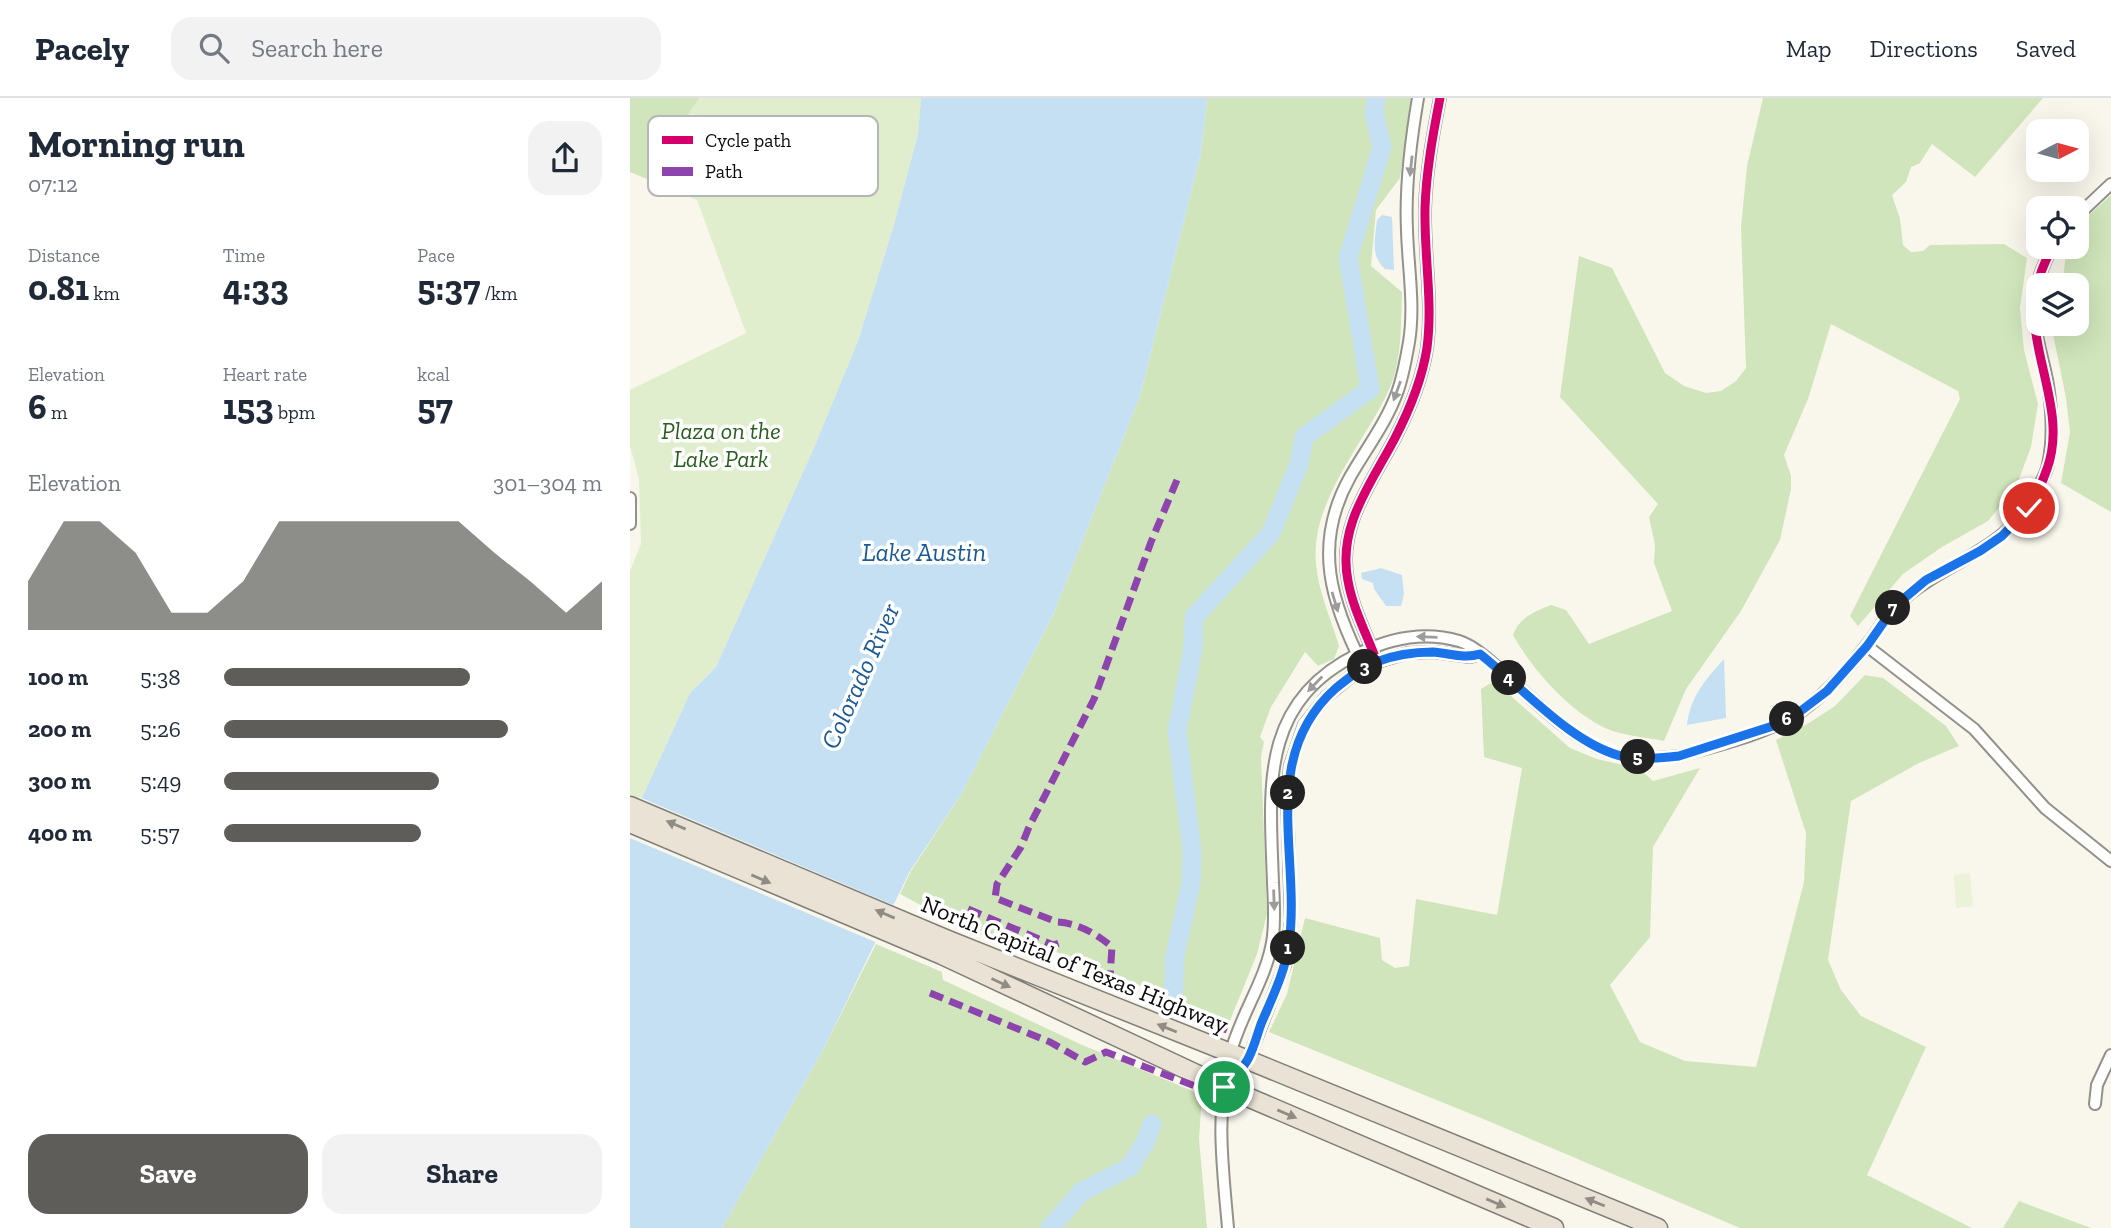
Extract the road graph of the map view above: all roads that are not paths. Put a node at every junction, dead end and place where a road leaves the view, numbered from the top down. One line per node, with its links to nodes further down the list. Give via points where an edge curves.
1 (1418, 98): 10 (street, one-way to 10, via 1407,212 1412,310 1405,366 1397,393 1350,478 1330,530 1332,593)
2 (1440, 98): 9 (street, via 1425,206 1429,324 1421,382 1349,528 1348,579)
3 (2111, 184): 4 (street)
4 (2089, 205)
5 (2046, 259): 8 (street, via 2035,297 2053,436 2048,468 2029,508 2002,536 1926,580 1895,606)
6 (630, 498): 7 (street)
7 (630, 524)
8 (1867, 646): 11 (street, via 1827,691 1779,724 1700,751 1663,758 1627,757 1585,740); 18 (street, via 1974,729 2045,808)
9 (1371, 647): 10 (street); 11 (street, one-way to 9, via 1472,646 1440,638 1409,637); 12 (street)
10 (1357, 654): 13 (street); 14 (street, one-way to 14, via 1328,671 1294,710 1273,762)
11 (1480, 654): 12 (street, via 1408,653)
12 (1377, 662): 13 (street)
13 (1364, 668): 15 (street, via 1326,697 1304,725 1290,766)
14 (1270, 797): 15 (street); 20 (street, one-way to 20, via 1273,938)
15 (1287, 797): 22 (street, via 1289,945)
16 (630, 806): 19 (highway, North Capital of Texas Highway, one-way to 16)
17 (630, 823): 19 (highway, North Capital of Texas Highway, one-way to 19)
18 (2111, 861)
19 (945, 948): 20 (highway, North Capital of Texas Highway, one-way to 19); 23 (highway, North Capital of Texas Highway, one-way to 23)
20 (1230, 1053): 22 (highway, North Capital of Texas Highway); 23 (street)
21 (2111, 1055): 24 (street, via 2097,1085)
22 (1248, 1060): 23 (street); 27 (highway, North Capital of Texas Highway, one-way to 22)
23 (1224, 1087): 25 (street, via 1221,1116); 26 (highway, North Capital of Texas Highway, one-way to 26)
24 (2095, 1104)
25 (1228, 1228)
26 (1554, 1228)
27 (1658, 1228)

